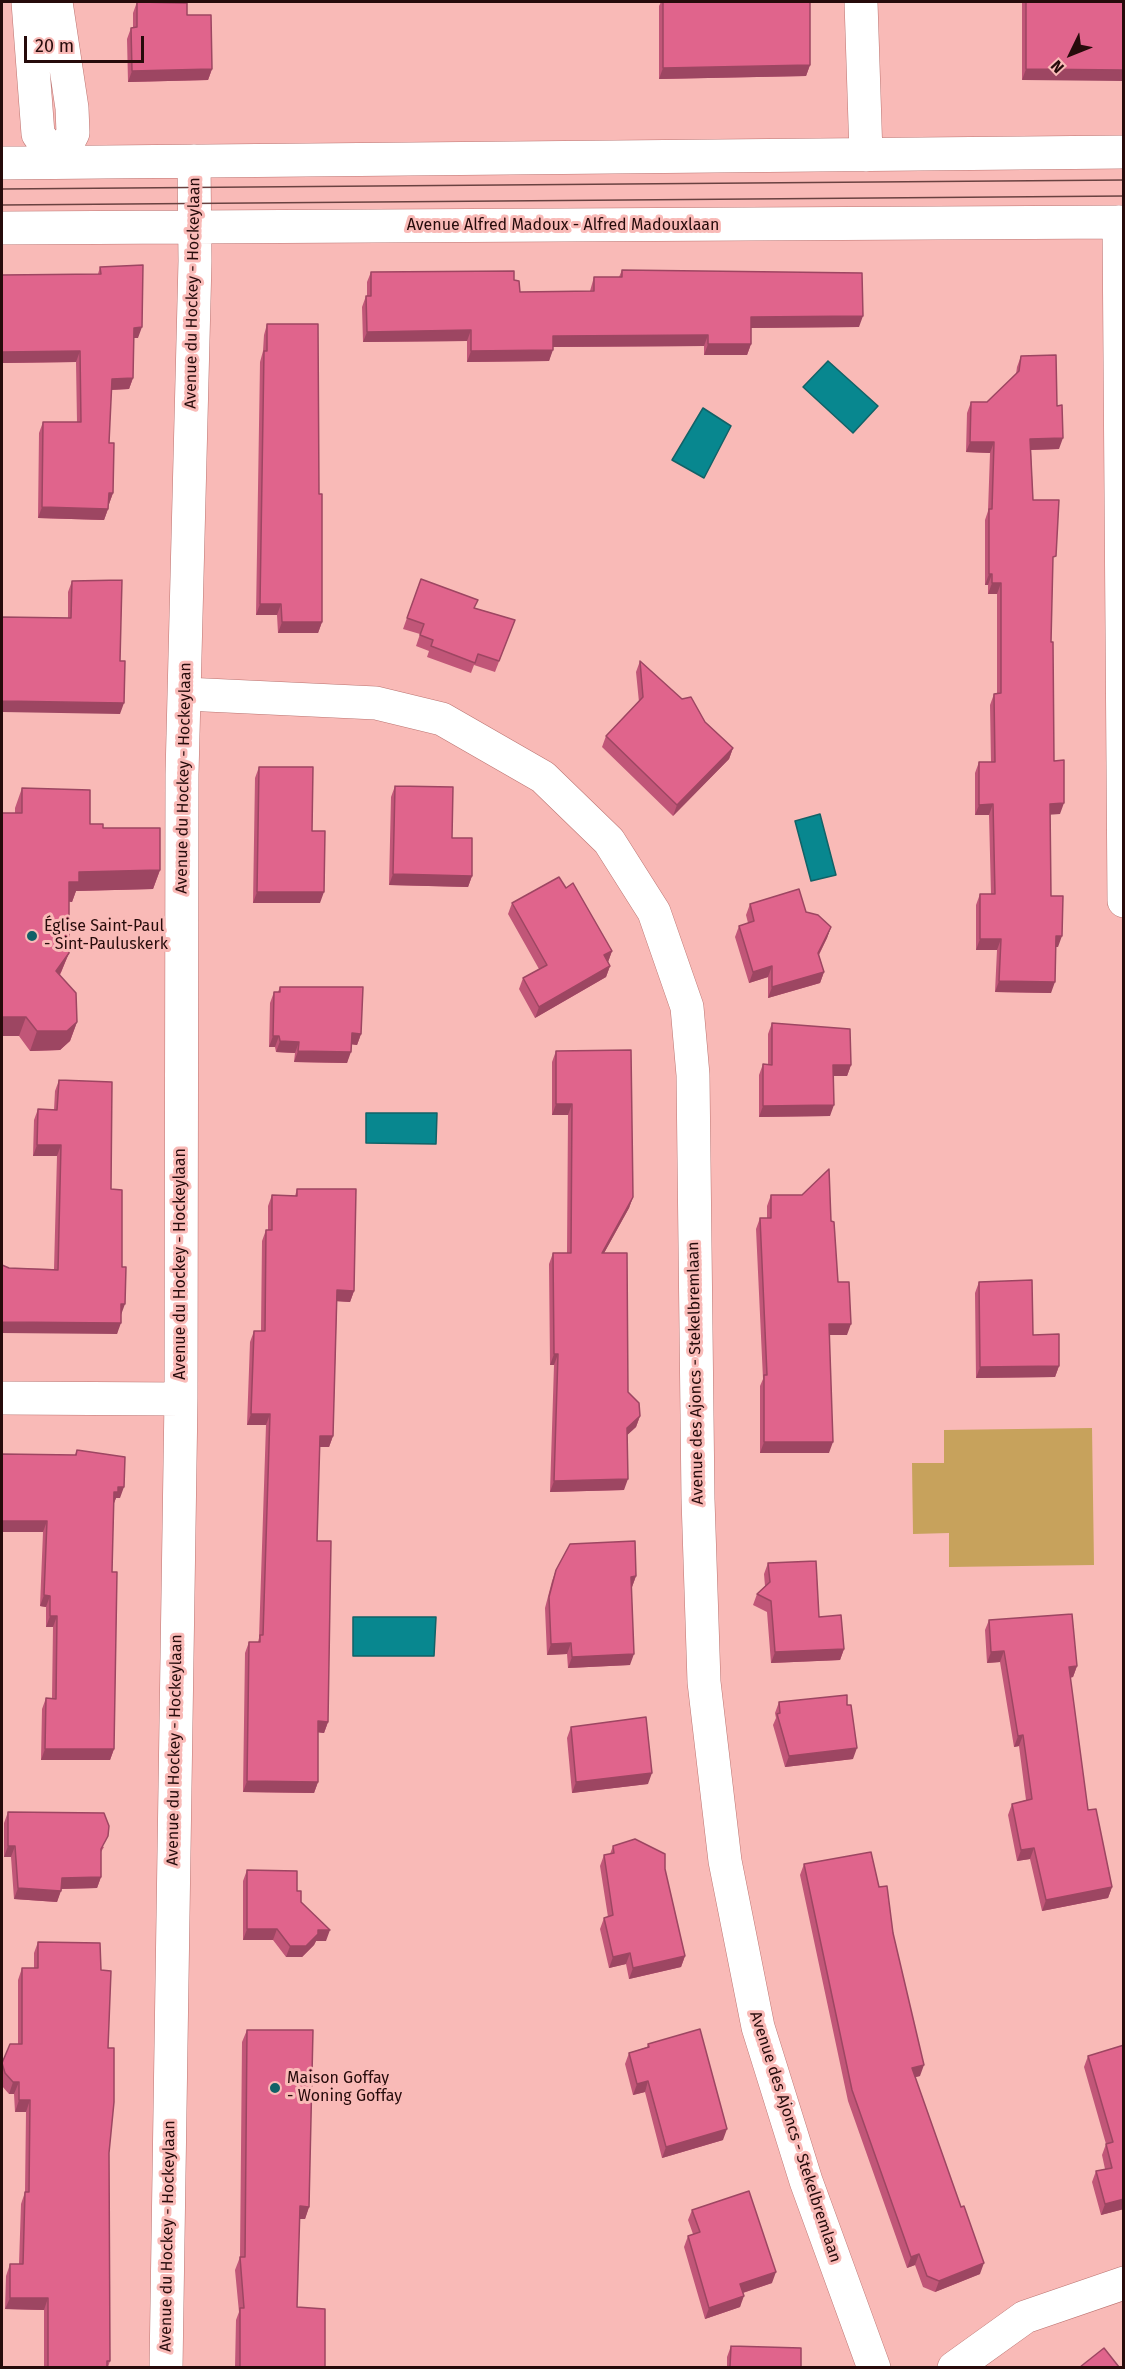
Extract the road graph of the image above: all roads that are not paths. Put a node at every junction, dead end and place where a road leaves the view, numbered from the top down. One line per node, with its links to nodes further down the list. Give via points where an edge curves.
1 (28, 2): 7 (street, via 38,134)
2 (56, 2): 7 (street, via 73,133)
3 (861, 2): 5 (street)
4 (1124, 152): 5 (street)
5 (866, 155): 6 (street)
6 (194, 161): 7 (street); 10 (street, Avenue du Hockey - Hockeylaan)
7 (58, 162): 8 (street)
8 (2, 163)
9 (1121, 222): 10 (street, Avenue Alfred Madoux - Alfred Madouxlaan); 12 (street)
10 (195, 225): 11 (street, Avenue Alfred Madoux - Alfred Madouxlaan); 13 (street, Avenue du Hockey - Hockeylaan)
11 (2, 228)
12 (1122, 578): 14 (street)
13 (185, 694): 16 (street, Avenue du Hockey - Hockeylaan); 19 (street, Avenue des Ajoncs - Stekelbremlaan, via 376,703 442,719 543,777 609,841 654,912 687,1007 693,1075 704,1682 725,1861 758,2027 806,2181)
14 (1124, 901)
15 (2, 1398): 16 (street)
16 (181, 1399): 18 (street, Avenue du Hockey - Hockeylaan)
17 (1124, 2283): 20 (street, via 1025,2317)
18 (166, 2367)
19 (874, 2367)
20 (954, 2367)

